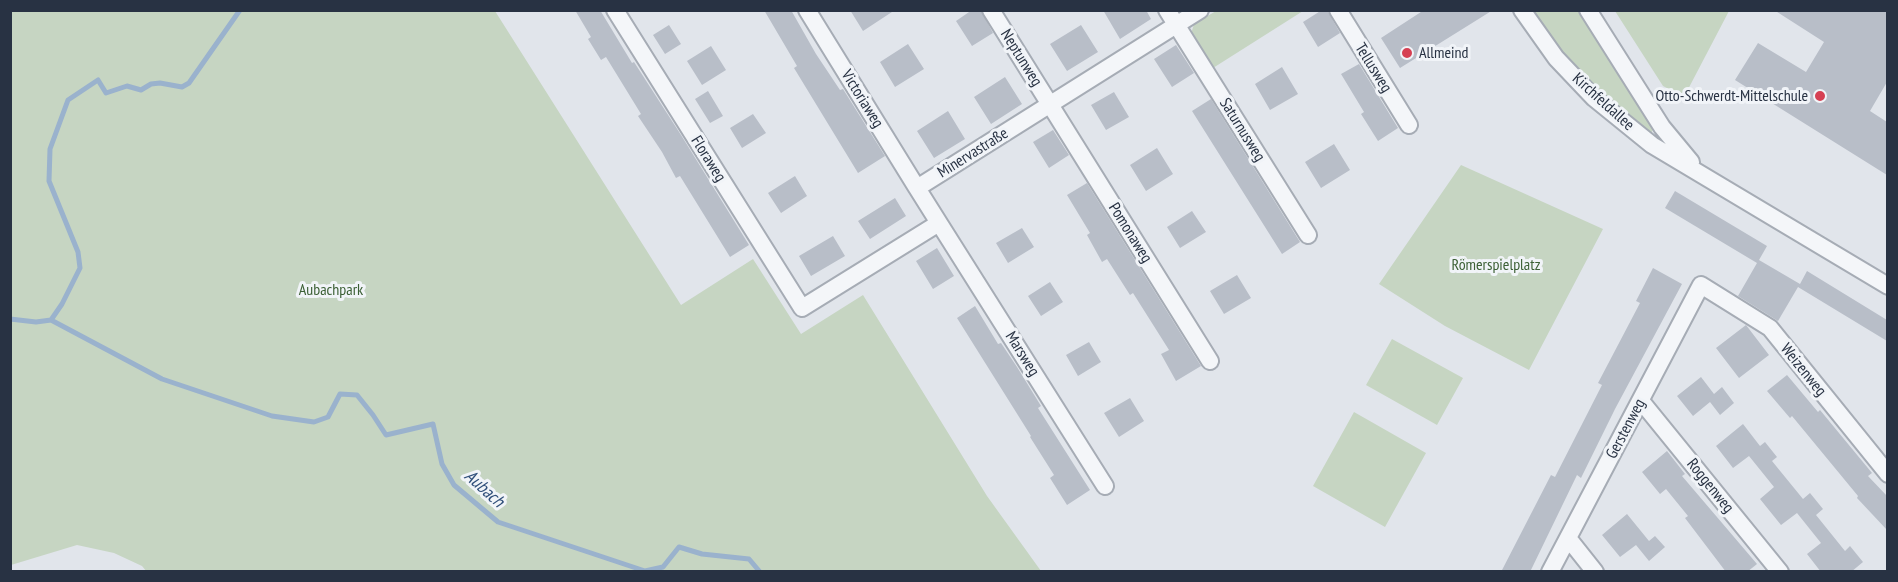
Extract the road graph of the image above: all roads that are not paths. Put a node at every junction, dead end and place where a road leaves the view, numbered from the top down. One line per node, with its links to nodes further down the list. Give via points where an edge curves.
1 (615, 10): 14 (street, Floraweg, via 802,308)
2 (807, 10): 13 (street, Victoriaweg)
3 (991, 10): 10 (street, Neptunweg)
4 (1167, 10): 9 (street, Saturnusweg)
5 (1200, 10): 9 (street, Minervastraße)
6 (1338, 10): 11 (street, Tellusweg)
7 (1522, 10): 12 (street, Kirchfeldallee, via 1557,58 1594,98 1652,145)
8 (1588, 10): 12 (street, Kirchfeldallee, via 1662,127)
9 (1176, 25): 10 (street, Minervastraße); 15 (street, Saturnusweg)
10 (1050, 105): 13 (street, Minervastraße); 18 (street, Pomonaweg)
11 (1409, 125)
12 (1702, 174): 17 (street, Kirchfeldallee)
13 (917, 188): 14 (street)
14 (939, 224): 21 (street, Marsweg)
15 (1308, 235)
16 (1701, 285): 19 (street, Gerstenweg); 20 (street, Weizenweg, via 1770,328)
17 (1887, 286)
18 (1210, 361)
19 (1641, 401): 22 (street, Gerstenweg); 25 (street, Roggenweg)
20 (1887, 474)
21 (1105, 486)
22 (1568, 538): 23 (street, Gerstenweg); 24 (street)
23 (1550, 572)
24 (1595, 572)
25 (1780, 572)

